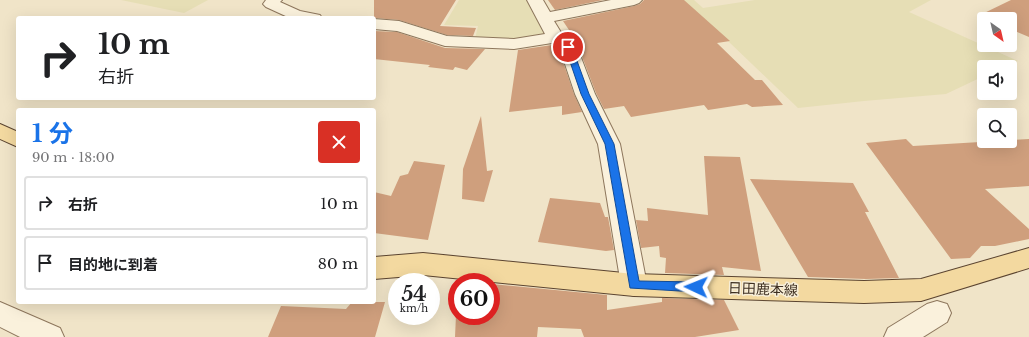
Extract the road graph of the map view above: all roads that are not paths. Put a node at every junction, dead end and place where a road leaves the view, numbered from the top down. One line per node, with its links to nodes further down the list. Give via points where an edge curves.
1 (274, 0): 4 (street, via 271,4)
2 (535, 0): 5 (street)
3 (634, 0): 5 (street)
4 (296, 16)
5 (545, 18): 7 (street)
6 (376, 24): 7 (street, via 398,26 445,41 514,44)
7 (555, 37): 12 (street, via 568,47 585,94 609,144)
8 (0, 131): 9 (main road)
9 (16, 139)
10 (1029, 258): 12 (main road, 日田鹿本線, via 921,290 864,292)
11 (376, 268): 12 (main road, 日田鹿本線, via 423,264)
12 (634, 285)
13 (937, 313): 16 (street)
14 (0, 314): 15 (street)
15 (50, 337)
16 (898, 337)

